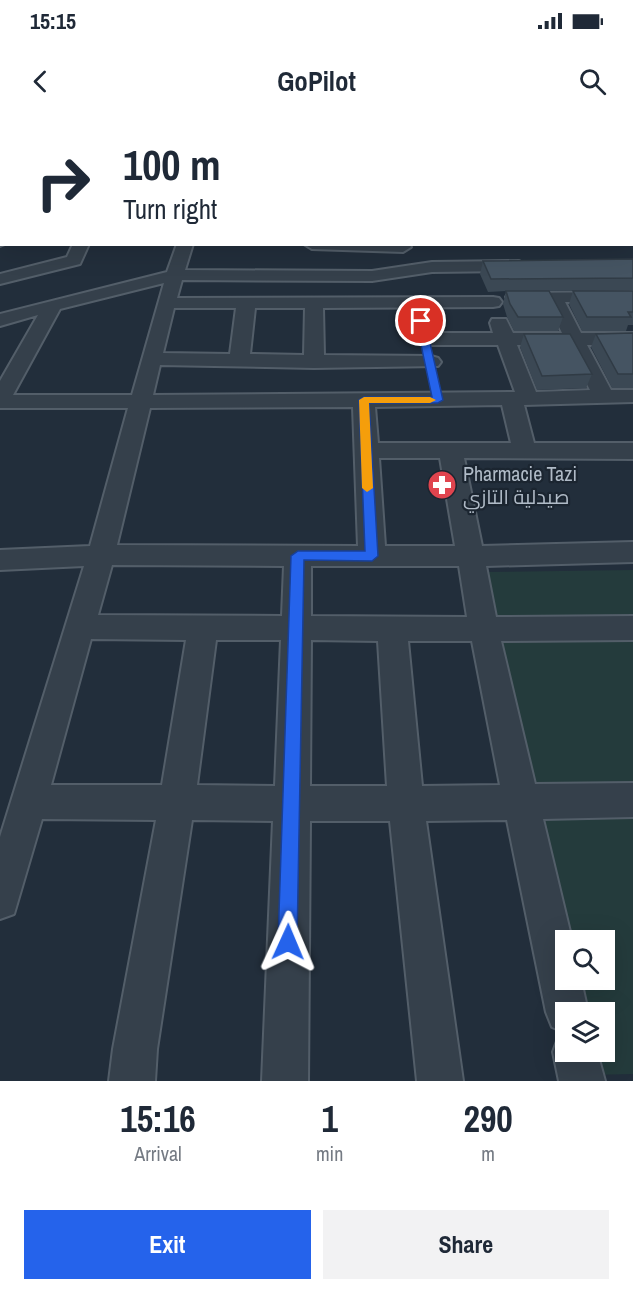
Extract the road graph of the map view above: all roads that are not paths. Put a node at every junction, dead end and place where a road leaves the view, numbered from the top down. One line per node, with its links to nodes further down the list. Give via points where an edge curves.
1 (184, 246): 7 (street)
2 (403, 246): 6 (street)
3 (78, 252): 9 (street); 18 (street)
4 (463, 266): 5 (street); 6 (street); 13 (street, via 474,293)
5 (533, 266)
6 (406, 269): 8 (street, via 372,276)
7 (176, 275): 8 (street); 14 (street); 18 (street)
8 (326, 276): 16 (street)
9 (0, 279)
10 (605, 288): 11 (street); 12 (street); 20 (street)
11 (553, 297): 13 (street); 23 (street)
12 (633, 297)
13 (492, 300): 17 (street); 21 (street)
14 (166, 303): 15 (street); 26 (street)
15 (246, 303): 16 (street); 27 (street)
16 (320, 303): 17 (street); 28 (street)
17 (417, 303): 22 (street)
18 (59, 304): 19 (street); 24 (street)
19 (0, 320)
20 (629, 329): 23 (street)
21 (504, 338): 22 (street); 23 (street); 32 (street)
22 (425, 339): 29 (street)
23 (574, 339): 30 (street)
24 (27, 353): 25 (street); 33 (street)
25 (0, 356)
26 (153, 359): 27 (street); 34 (street)
27 (239, 360): 28 (street)
28 (321, 362): 29 (street); 35 (street)
29 (431, 362): 37 (street)
30 (603, 396): 31 (street); 32 (street)
31 (633, 396)
32 (519, 397): 37 (street); 41 (street)
33 (0, 400): 34 (street)
34 (141, 400): 35 (street); 43 (street)
35 (327, 400): 36 (street)
36 (364, 400): 37 (street); 38 (street)
37 (438, 400)
38 (365, 450): 40 (street); 45 (street)
39 (633, 451): 41 (street)
40 (450, 452): 41 (street); 46 (street)
41 (525, 452)
42 (633, 552): 46 (street)
43 (100, 555): 44 (street); 47 (street); 48 (street)
44 (298, 556): 45 (street); 49 (street)
45 (372, 556): 46 (street)
46 (470, 556): 53 (street)
47 (0, 560)
48 (80, 627): 50 (street); 56 (street)
49 (295, 627): 50 (street); 51 (street); 58 (street)
50 (203, 628): 55 (street)
51 (392, 628): 53 (street); 59 (street)
52 (633, 628): 53 (street)
53 (484, 629): 57 (street)
54 (633, 800): 57 (street)
55 (177, 801): 56 (street); 58 (street); 63 (street)
56 (29, 802): 60 (street)
57 (522, 802): 59 (street); 61 (street)
58 (291, 804): 59 (street); 64 (street)
59 (406, 804): 65 (street)
60 (0, 896)
61 (565, 1002)
62 (577, 1062): 66 (street)
63 (132, 1081)
64 (285, 1081)
65 (440, 1081)
66 (582, 1081)

